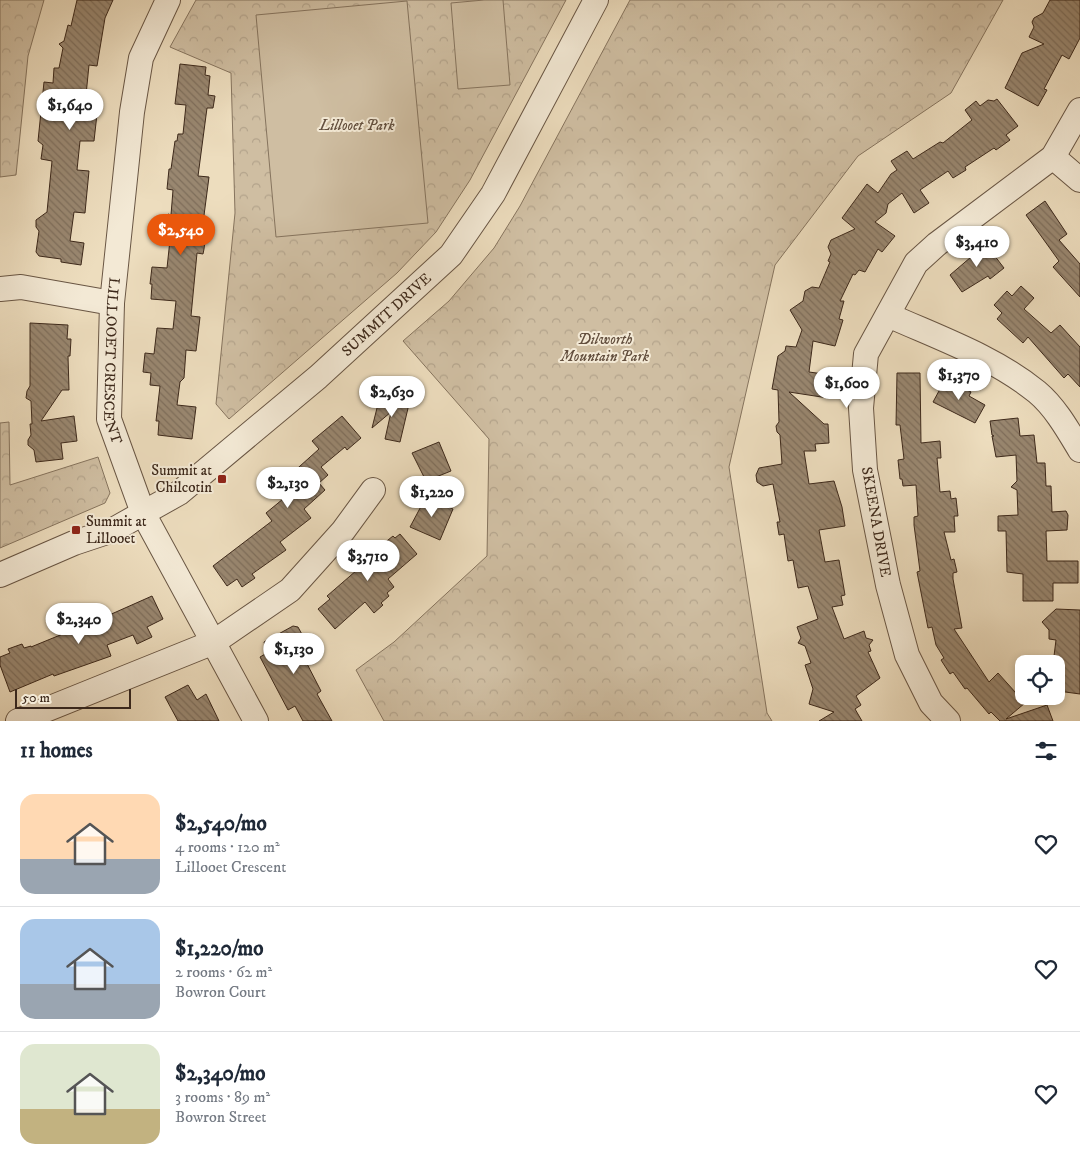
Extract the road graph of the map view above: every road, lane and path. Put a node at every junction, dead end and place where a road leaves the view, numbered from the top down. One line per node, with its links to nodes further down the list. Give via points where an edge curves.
1 (168, 0): 7 (street, LILLOOET CRESCENT, via 141,58 132,112)
2 (596, 0): 11 (street, SUMMIT DRIVE, via 493,194 451,255 231,450 179,492)
3 (1080, 110): 4 (street, SKEENA DRIVE)
4 (1053, 157): 5 (street); 8 (street, SKEENA DRIVE, via 916,263)
5 (1080, 180)
6 (0, 289): 7 (street, via 21,287)
7 (112, 302): 11 (street, LILLOOET CRESCENT, via 109,419)
8 (888, 315): 9 (street, via 998,365 1038,393 1065,425); 16 (street, SKEENA DRIVE, via 866,354 861,408 865,470 888,585 907,655 931,703)
9 (1080, 450)
10 (373, 490): 13 (street, via 343,531 290,590)
11 (144, 513): 12 (street, SUMMIT DRIVE, via 113,530); 13 (street, LILLOOET CRESCENT)
12 (0, 575)
13 (214, 642): 14 (street); 15 (street, LILLOOET CRESCENT)
14 (18, 721)
15 (256, 721)
16 (948, 721)

